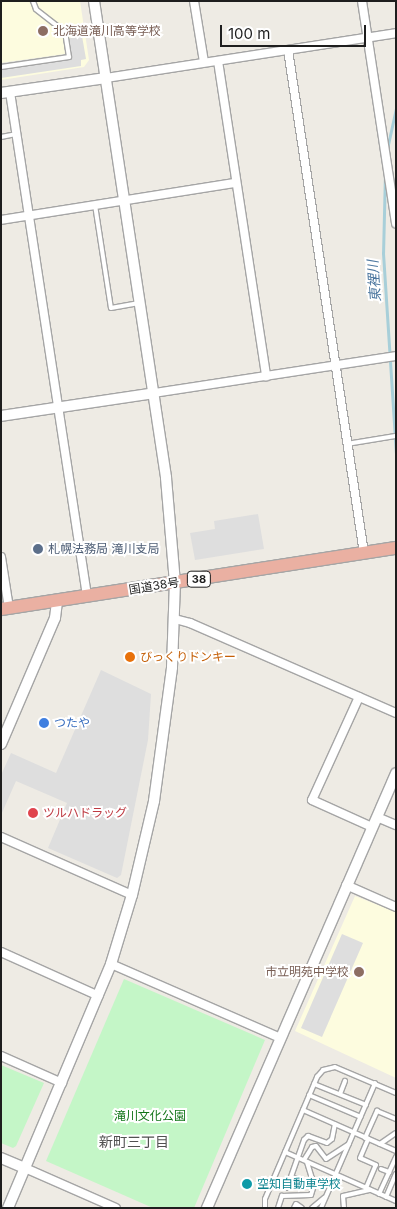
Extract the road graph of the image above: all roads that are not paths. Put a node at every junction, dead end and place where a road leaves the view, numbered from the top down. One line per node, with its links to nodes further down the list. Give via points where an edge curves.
1 (33, 1): 10 (lane, via 45,18 65,32 69,57)
2 (94, 1): 11 (street)
3 (194, 1): 9 (street)
4 (362, 1): 6 (street)
5 (396, 33): 6 (street)
6 (368, 38): 7 (street); 20 (street)
7 (288, 50): 8 (street); 23 (street)
8 (218, 61): 9 (street); 15 (street)
9 (204, 62): 11 (street)
10 (1, 67)
11 (106, 78): 12 (street); 16 (street)
12 (6, 93): 13 (street)
13 (17, 134): 14 (lane); 18 (street)
14 (1, 137)
15 (235, 183): 16 (street); 24 (street)
16 (125, 201): 17 (street); 21 (street)
17 (95, 205): 18 (street); 21 (lane, via 111,308)
18 (30, 215): 19 (street); 26 (street)
19 (1, 220)
20 (396, 223)
21 (140, 303): 25 (street)
22 (396, 356): 23 (street)
23 (335, 365): 24 (street); 29 (street)
24 (266, 376): 25 (street)
25 (154, 393): 26 (street); 33 (street, via 166,477)
26 (58, 408): 27 (street); 34 (street)
27 (1, 416)
28 (396, 436): 29 (lane)
29 (347, 444): 31 (street)
30 (396, 548): 31 (highway, 国道38号 / 38)
31 (364, 553): 33 (highway, 国道38号 / 38)
32 (1, 557): 36 (street)
33 (174, 583): 34 (highway, 国道38号 / 38); 37 (street)
34 (87, 596): 35 (highway, 国道38号 / 38)
35 (57, 601): 36 (highway, 国道38号 / 38); 40 (street, via 56,618)
36 (5, 608)
37 (175, 619): 38 (street); 47 (street, via 172,667 154,801)
38 (359, 697): 39 (street); 44 (street, via 312,800)
39 (396, 713)
40 (1, 744)
41 (396, 773): 42 (street)
42 (377, 817): 43 (street); 44 (street)
43 (396, 825)
44 (372, 827): 46 (street)
45 (1, 837): 47 (street)
46 (346, 885): 48 (street); 52 (street)
47 (132, 895): 50 (street)
48 (396, 907)
49 (1, 952): 51 (street)
50 (111, 964): 51 (street); 52 (street)
51 (99, 996): 55 (street)
52 (280, 1038): 93 (street)
53 (1, 1056): 55 (street)
54 (345, 1081): 59 (lane)
55 (62, 1083): 76 (street)
56 (314, 1084): 57 (lane, via 323,1070 335,1067); 59 (lane); 60 (lane)
57 (375, 1084): 58 (lane); 61 (lane)
58 (396, 1093)
59 (340, 1094): 61 (lane)
60 (309, 1095): 62 (lane); 63 (lane)
61 (366, 1105): 63 (lane)
62 (303, 1110): 65 (lane); 72 (lane)
63 (361, 1117): 66 (lane)
64 (396, 1119): 68 (lane, via 377,1111)
65 (335, 1124): 66 (lane); 75 (lane, via 332,1139 327,1143 308,1136 304,1140)
66 (354, 1133): 68 (lane); 69 (lane)
67 (396, 1133): 70 (lane)
68 (367, 1138): 70 (lane); 84 (lane, via 360,1158 376,1165)
69 (349, 1143): 75 (lane, via 326,1159 316,1146 312,1147); 79 (lane)
70 (380, 1144): 71 (lane)
71 (396, 1150)
72 (285, 1152): 75 (lane); 89 (lane)
73 (396, 1157): 78 (lane)
74 (1, 1158): 76 (street)
75 (303, 1160): 79 (lane); 81 (lane); 96 (lane, via 314,1185 311,1195 282,1196)
76 (25, 1168): 91 (street); 92 (street)
77 (381, 1169): 78 (lane)
78 (389, 1172): 86 (lane)
79 (336, 1174): 84 (lane); 87 (lane)
80 (396, 1174): 88 (lane)
81 (292, 1177): 82 (lane); 83 (lane)
82 (301, 1181)
83 (287, 1188)
84 (366, 1188): 85 (lane)
85 (371, 1190): 86 (lane); 101 (lane, via 343,1196)
86 (379, 1194): 88 (lane)
87 (326, 1196): 99 (lane); 100 (lane)
88 (386, 1196): 90 (lane)
89 (265, 1199): 94 (lane); 95 (lane)
90 (396, 1201)
91 (8, 1208)
92 (116, 1208)
93 (207, 1208)
94 (261, 1208)
95 (266, 1208)
96 (278, 1208)
97 (294, 1208): 98 (lane, via 296,1204)
98 (302, 1208)
99 (312, 1208)
100 (321, 1208)
101 (344, 1208)

